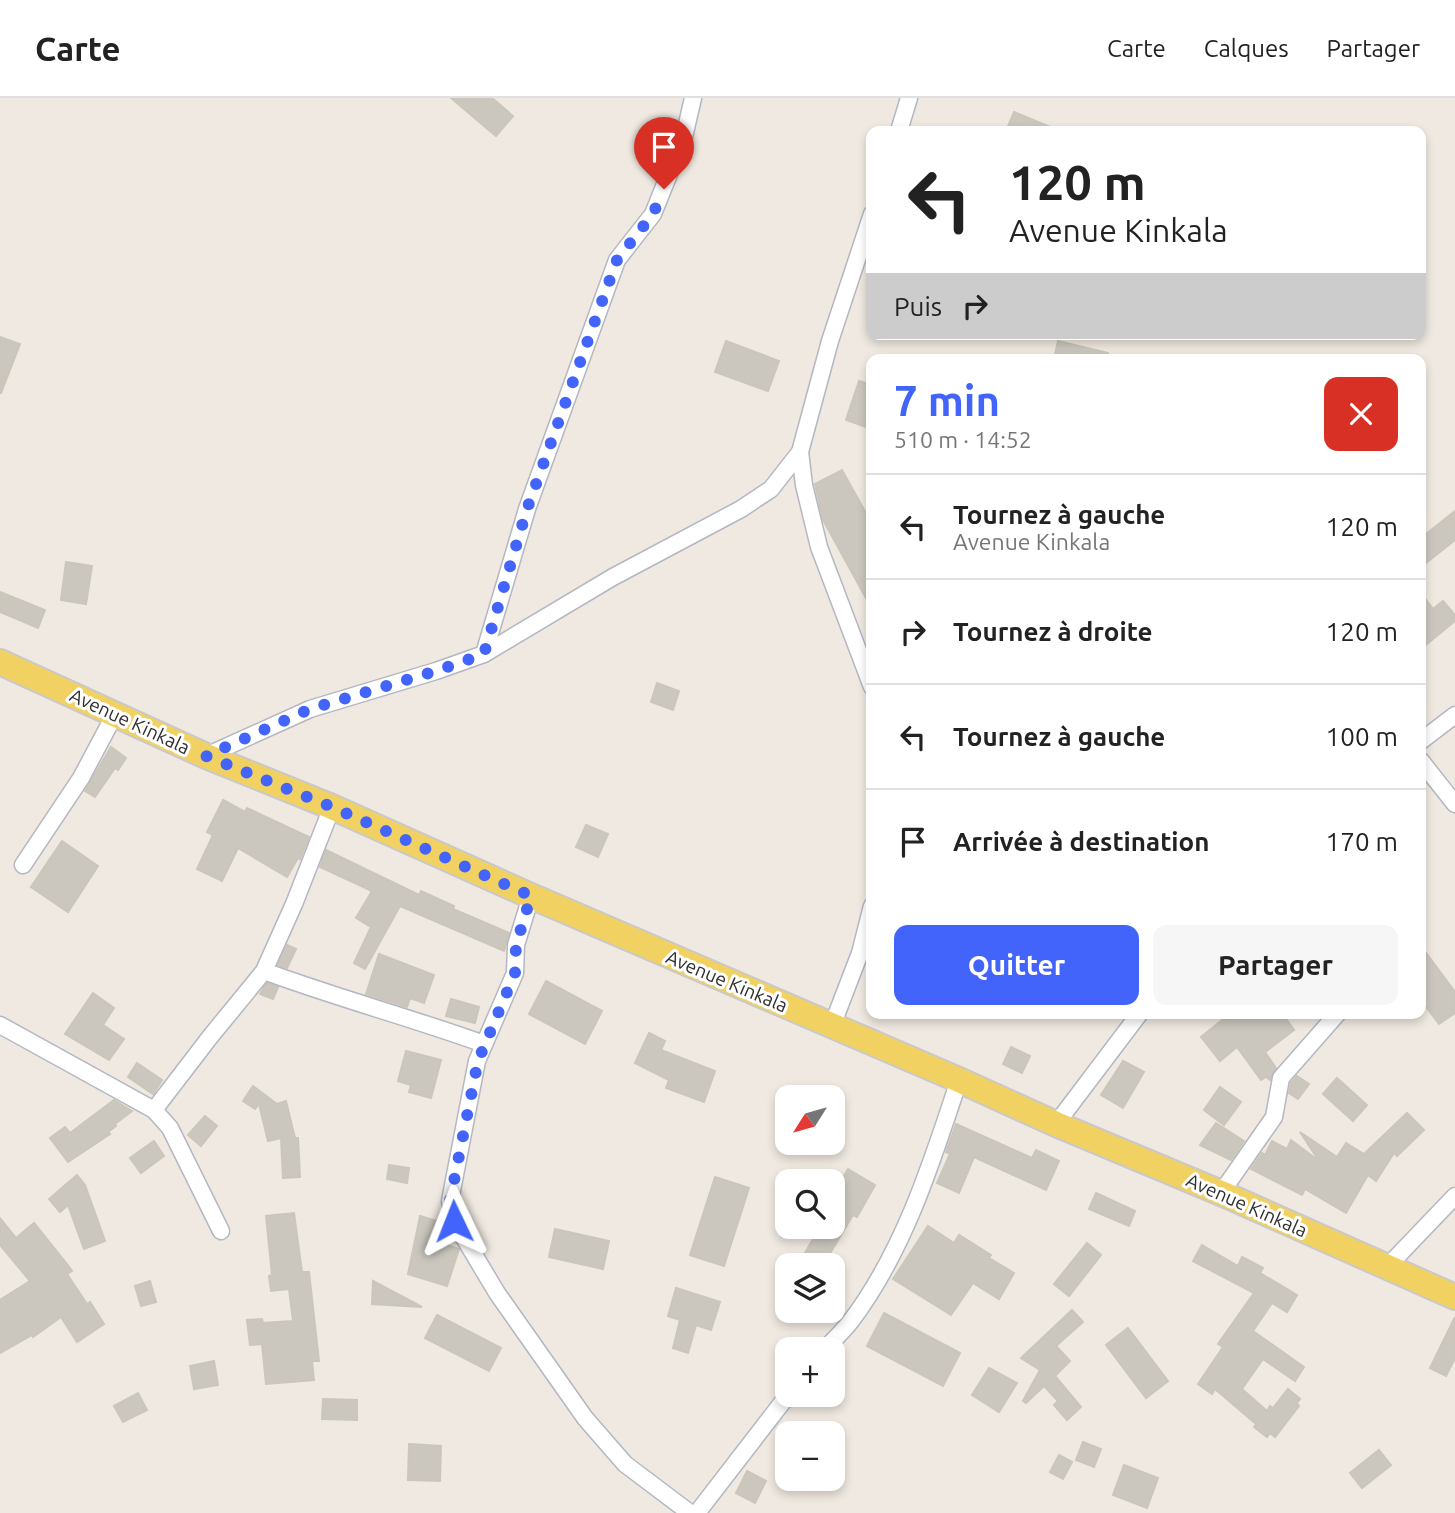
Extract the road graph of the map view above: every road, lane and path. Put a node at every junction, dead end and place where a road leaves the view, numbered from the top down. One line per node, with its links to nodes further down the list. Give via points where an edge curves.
1 (692, 98): 6 (street, via 684,137 653,214 617,260 527,509)
2 (909, 98): 3 (street)
3 (901, 126)
4 (866, 232): 5 (street)
5 (800, 453): 6 (street, via 771,489 741,509 613,577); 8 (street, via 819,547)
6 (484, 654): 12 (street, via 310,709)
7 (0, 662): 9 (main road, Avenue Kinkala)
8 (866, 671)
9 (115, 714): 12 (main road, Avenue Kinkala); 16 (street, via 81,778)
10 (1455, 715): 11 (street)
11 (1426, 737)
12 (206, 756): 15 (main road, Avenue Kinkala)
13 (1426, 767): 14 (street)
14 (1455, 804)
15 (332, 807): 17 (main road, Avenue Kinkala); 19 (street)
16 (23, 865)
17 (531, 896): 23 (main road, Avenue Kinkala); 24 (street, via 516,945 515,973)
18 (866, 930): 23 (street)
19 (264, 971): 24 (street); 26 (street)
20 (1135, 1019): 27 (street)
21 (1333, 1019): 28 (street, via 1281,1078 1274,1117)
22 (0, 1025): 26 (street)
23 (832, 1026): 25 (main road, Avenue Kinkala)
24 (484, 1044): 35 (street, via 450,1201 454,1221 497,1293 585,1418 625,1464)
25 (959, 1080): 27 (main road, Avenue Kinkala); 33 (street, via 928,1174 894,1249 851,1321)
26 (154, 1110): 30 (street, via 170,1128)
27 (1056, 1124): 28 (main road, Avenue Kinkala)
28 (1221, 1193): 31 (main road, Avenue Kinkala)
29 (1455, 1196): 31 (street)
30 (221, 1231)
31 (1387, 1267): 32 (main road, Avenue Kinkala)
32 (1455, 1297)
33 (836, 1337)
34 (779, 1407): 36 (street)
35 (690, 1513)
36 (697, 1513)

